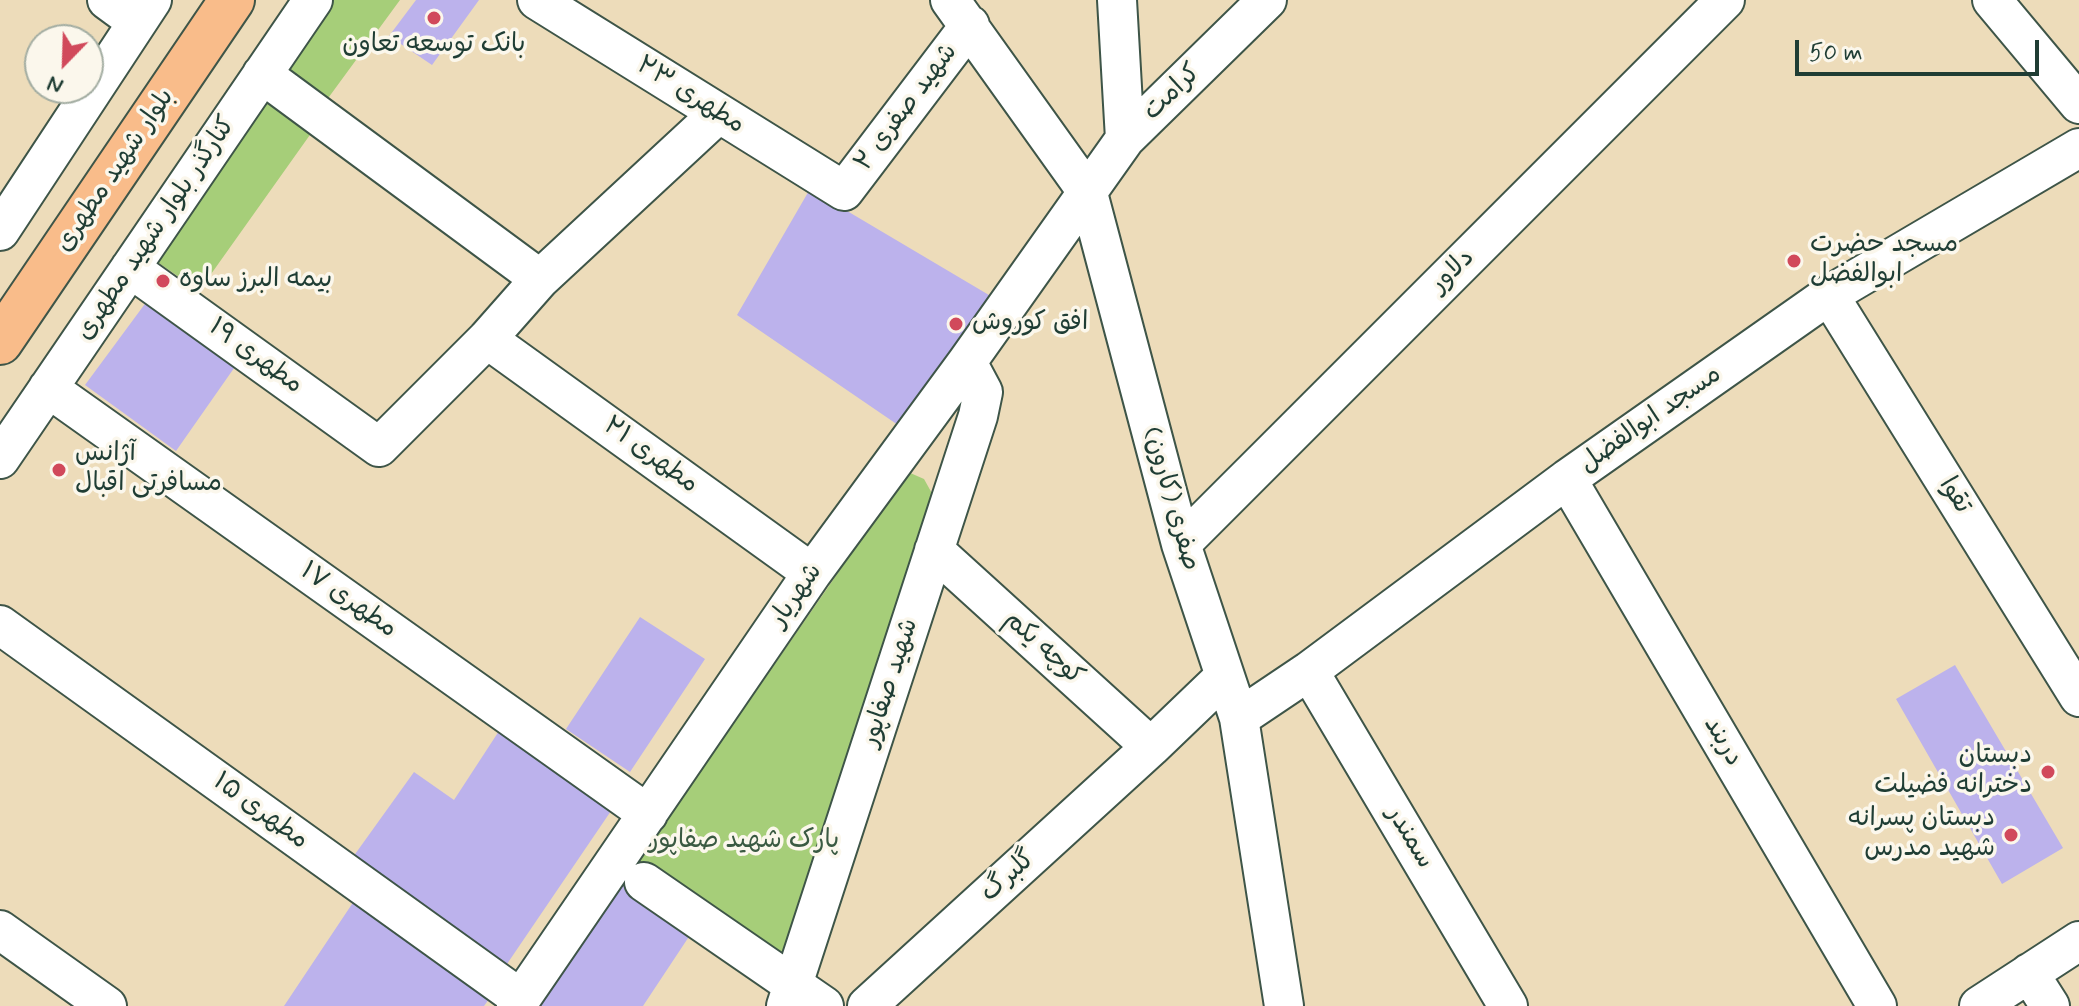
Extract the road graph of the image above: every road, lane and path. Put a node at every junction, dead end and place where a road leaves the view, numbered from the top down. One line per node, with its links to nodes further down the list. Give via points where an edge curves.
1 (107, 0): 9 (street)
2 (232, 0): 23 (main road, بلوار شهید مطهری)
3 (313, 0): 11 (street, کنارگذر بلوار شهید مطهری)
4 (537, 0): 13 (street, مطهری ۲۳)
5 (1117, 0): 14 (street)
6 (1267, 0): 14 (street, کرامت)
7 (1725, 0): 28 (street, دلاور)
8 (1992, 0): 12 (street)
9 (144, 11): 18 (street)
10 (960, 13): 16 (street, شهید صفری ۲); 17 (street, صفری (کارون))
11 (262, 74): 19 (street, کنارگذر بلوار شهید مطهری); 20 (street)
12 (2079, 104)
13 (718, 114): 16 (street, مطهری ۲۳); 20 (street)
14 (1125, 139): 17 (street, کرامت)
15 (2079, 149): 21 (street, مسجد ابوالفضل)
16 (844, 191)
17 (1088, 193): 24 (street, شهریار); 28 (street, صفری (کارون))
18 (0, 231)
19 (130, 268): 22 (street, مطهری ۱۹, via 379,447); 25 (street, کنارگذر بلوار شهید مطهری)
20 (540, 279): 22 (street)
21 (1829, 295): 27 (street, مسجد ابوالفضل); 34 (street, تقوا)
22 (487, 339): 30 (street, مطهری ۲۱)
23 (0, 342)
24 (967, 362): 29 (street, شهید صفاپور, via 983,392); 30 (street, شهریار)
25 (48, 388): 26 (street, کنارگذر بلوار شهید مطهری); 37 (street, مطهری ۱۷)
26 (0, 459)
27 (1567, 479): 32 (street, مسجد ابوالفضل); 49 (street, دربند)
28 (1181, 544): 33 (street, صفری (کارون))
29 (934, 550): 36 (street, کوچه یکم); 42 (street, شهید صفاپور)
30 (812, 573): 37 (street, شهریار)
31 (0, 625): 43 (street, مطهری ۱۵)
32 (1309, 671): 35 (street, مسجد ابوالفضل); 48 (street, سمندر)
33 (1225, 676): 35 (street, صفری (کارون)); 36 (street, گلبرگ)
34 (2079, 697)
35 (1239, 718): 47 (street, صفری (کارون))
36 (1151, 747): 46 (street, گلبرگ)
37 (648, 814): 43 (street, شهریار)
38 (644, 882): 42 (street)
39 (0, 930): 44 (street)
40 (2079, 941): 41 (street)
41 (2029, 973): 50 (street); 51 (street)
42 (789, 995): 45 (street)
43 (518, 1003)
44 (107, 1006)
45 (824, 1006)
46 (867, 1006)
47 (1284, 1006)
48 (1508, 1006)
49 (1877, 1006)
50 (1979, 1006)
51 (2050, 1006)

